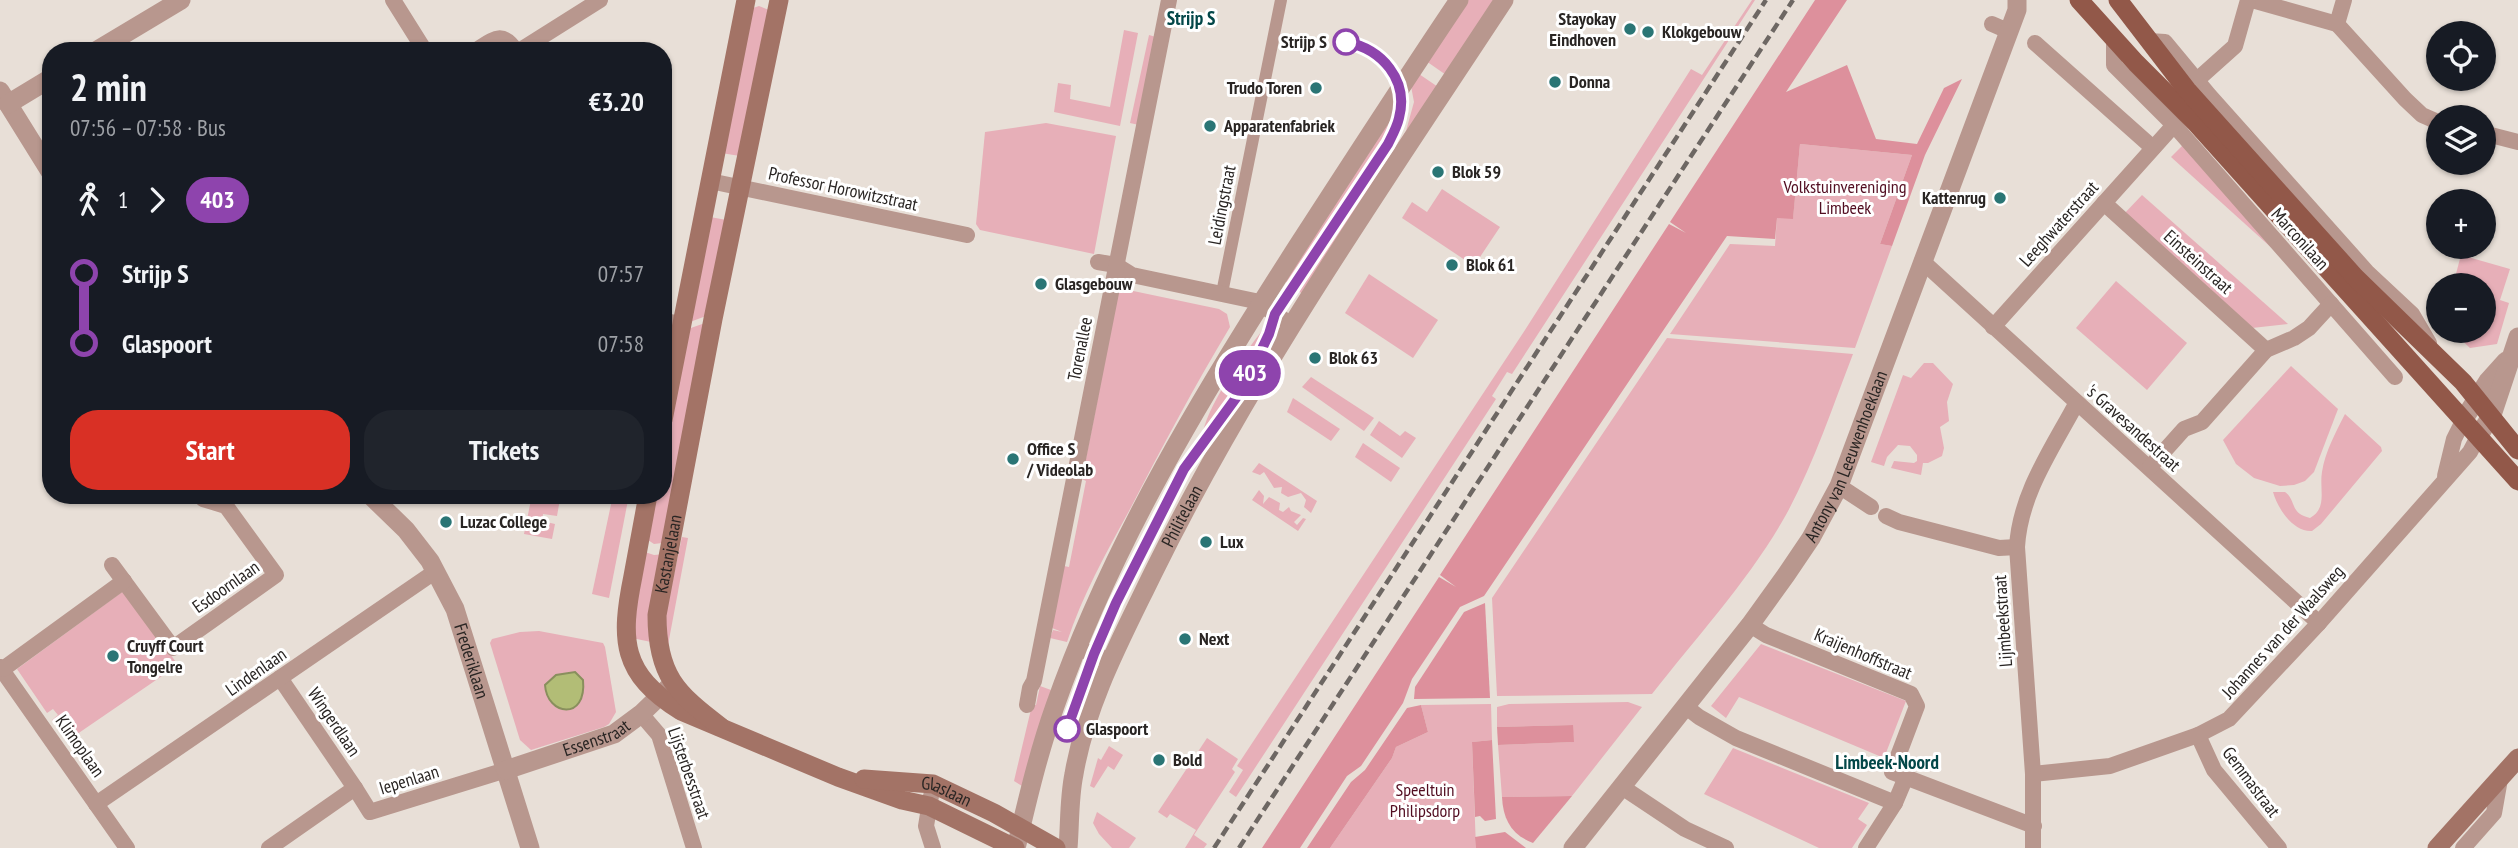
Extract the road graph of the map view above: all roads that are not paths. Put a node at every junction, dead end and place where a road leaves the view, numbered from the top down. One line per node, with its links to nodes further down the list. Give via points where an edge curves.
1 (181, 0): 18 (street)
2 (393, 0): 19 (street)
3 (600, 0): 22 (street)
4 (746, 0): 33 (main road)
5 (779, 0): 34 (main road, Kastanjelaan)
6 (1169, 0): 39 (street, Torenallee)
7 (1281, 0): 40 (street, Leidingstraat)
8 (1459, 0): 41 (street)
9 (1504, 0): 44 (street, Philitelaan)
10 (2079, 0): 16 (main road, Marconilaan)
11 (2118, 0): 17 (main road, Marconilaan)
12 (2250, 0): 15 (street); 24 (street, via 2235,46)
13 (2344, 0): 15 (street)
14 (2022, 3): 37 (street, Antony van Leeuwenhoeklaan, via 2000,27)
15 (2337, 24): 27 (street)
16 (2114, 39): 28 (street, via 2114,65); 53 (main road, Marconilaan)
17 (2149, 41): 24 (street, Marconilaan, via 2165,42); 48 (main road, Marconilaan, via 2355,277)
18 (111, 42)
19 (419, 42)
20 (490, 42): 21 (street, via 502,37)
21 (510, 42)
22 (532, 42)
23 (2035, 43): 31 (street)
24 (2197, 80): 48 (street, Marconilaan, via 2367,272 2412,314)
25 (42, 82): 26 (street)
26 (4, 98): 32 (street)
27 (2426, 116)
28 (2174, 125): 31 (street, Leeghwaterstraat); 42 (street)
29 (2496, 136): 30 (street)
30 (2518, 142)
31 (2153, 148): 35 (street, Leeghwaterstraat)
32 (42, 159)
33 (710, 181): 34 (street, Professor Horowitzstraat); 43 (main road)
34 (742, 187): 36 (street, Professor Horowitzstraat); 75 (main road, Kastanjelaan, via 657,615 658,646)
35 (2104, 203): 45 (street, Leeghwaterstraat); 47 (street, Einsteinstraat)
36 (967, 235)
37 (1922, 261): 45 (street, 's Gravesandestraat); 59 (street, Antony van Leeuwenhoeklaan)
38 (1098, 262): 39 (street)
39 (1116, 265): 40 (street, via 1132,275); 77 (street, Torenallee)
40 (1222, 293): 41 (street)
41 (1261, 304): 44 (street); 71 (street, via 1135,522)
42 (2331, 304): 47 (street, via 2309,328); 49 (street)
43 (673, 322)
44 (1292, 325): 72 (street, Philitelaan, via 1173,533)
45 (1993, 327): 51 (street, 's Gravesandestraat)
46 (2516, 345): 50 (street); 52 (street)
47 (2266, 350): 56 (street, via 2202,422 2184,429)
48 (2435, 353): 50 (main road, Marconilaan)
49 (2395, 377)
50 (2477, 398): 52 (main road, Marconilaan); 53 (street)
51 (2076, 404): 56 (street, 's Gravesandestraat); 65 (street, Lijmbeekstraat, via 2029,492)
52 (2492, 415): 54 (street); 55 (main road, Marconilaan)
53 (2464, 419): 54 (main road, Marconilaan); 57 (street, Johannes van der Waalsweg)
54 (2479, 435): 57 (street, Johannes van der Waalsweg); 58 (main road, Marconilaan)
55 (2518, 450)
56 (2150, 467): 69 (street, 's Gravesandestraat)
57 (2445, 478): 69 (street, Johannes van der Waalsweg)
58 (2518, 481)
59 (1839, 486): 63 (street); 70 (street, Antony van Leeuwenhoeklaan, via 1811,538)
60 (220, 504): 68 (street, Esdoornlaan, via 226,506 275,575 173,648)
61 (379, 504): 67 (street, Frederiklaan)
62 (646, 504): 76 (main road, Kastanjelaan, via 625,616 626,640 633,664)
63 (1871, 507)
64 (1886, 516): 65 (street, via 1999,548)
65 (2017, 547): 84 (street, Lijmbeekstraat)
66 (112, 565): 68 (street, Esdoornlaan)
67 (436, 571): 74 (street, Lindenlaan); 83 (street, Frederiklaan, via 461,624)
68 (124, 581): 73 (street)
69 (2319, 623): 81 (street, Johannes van der Waalsweg, via 2230,719)
70 (1750, 625): 78 (street, Antony van Leeuwenhoeklaan); 86 (street, Kraijenhoffstraat, via 1911,694 1917,706 1892,772)
71 (1077, 648): 72 (street); 95 (street, via 1040,752)
72 (1110, 660): 104 (street, Philitelaan, via 1074,773)
73 (2, 668): 92 (street, Klimoplaan)
74 (280, 678): 90 (street, Wingerdlaan); 92 (street, Lindenlaan)
75 (673, 683): 76 (street, Essenstraat); 80 (main road, Kastanjelaan, via 686,701)
76 (658, 697): 79 (street, Essenstraat); 80 (main road, Kastanjelaan)
77 (1027, 705)
78 (1685, 706): 89 (street, Antony van Leeuwenhoeklaan); 91 (street, via 1735,738)
79 (641, 714): 83 (street, Essenstraat, via 607,737); 101 (street, Lijsterbesstraat, via 659,735)
80 (721, 727): 85 (main road, Glaslaan)
81 (2198, 735): 84 (street, Johannes van der Waalsweg, via 2110,766); 97 (street, Gemmastraat, via 2214,770)
82 (2518, 758): 87 (main road)
83 (506, 770): 90 (street, Iepenlaan, via 370,812); 100 (street, Frederiklaan)
84 (2033, 774): 94 (street, Lijmbeekstraat)
85 (838, 777): 88 (main road, Glaslaan); 93 (main road, Glaslaan)
86 (1906, 777): 91 (street); 94 (street)
87 (2500, 779): 109 (main road); 110 (street, via 2494,813)
88 (933, 785): 93 (street); 95 (main road, Glaslaan)
89 (1622, 787): 105 (street, Antony van Leeuwenhoeklaan); 106 (street, via 1685,829)
90 (355, 788): 99 (street, Iepenlaan)
91 (1895, 803): 107 (street)
92 (96, 804): 98 (street, Klimoplaan)
93 (929, 806): 102 (street, via 926,827); 103 (main road, Glaslaan)
94 (2034, 826): 108 (street, Lijmbeekstraat)
95 (1021, 827): 96 (main road, Glaslaan); 103 (street)
96 (1050, 845): 103 (street, Glaslaan)
97 (2278, 847)
98 (127, 848)
99 (269, 848)
100 (530, 848)
101 (694, 848)
102 (933, 848)
103 (1016, 848)
104 (1068, 848)
105 (1573, 848)
106 (1726, 848)
107 (1866, 848)
108 (2033, 848)
109 (2437, 848)
110 (2463, 848)

